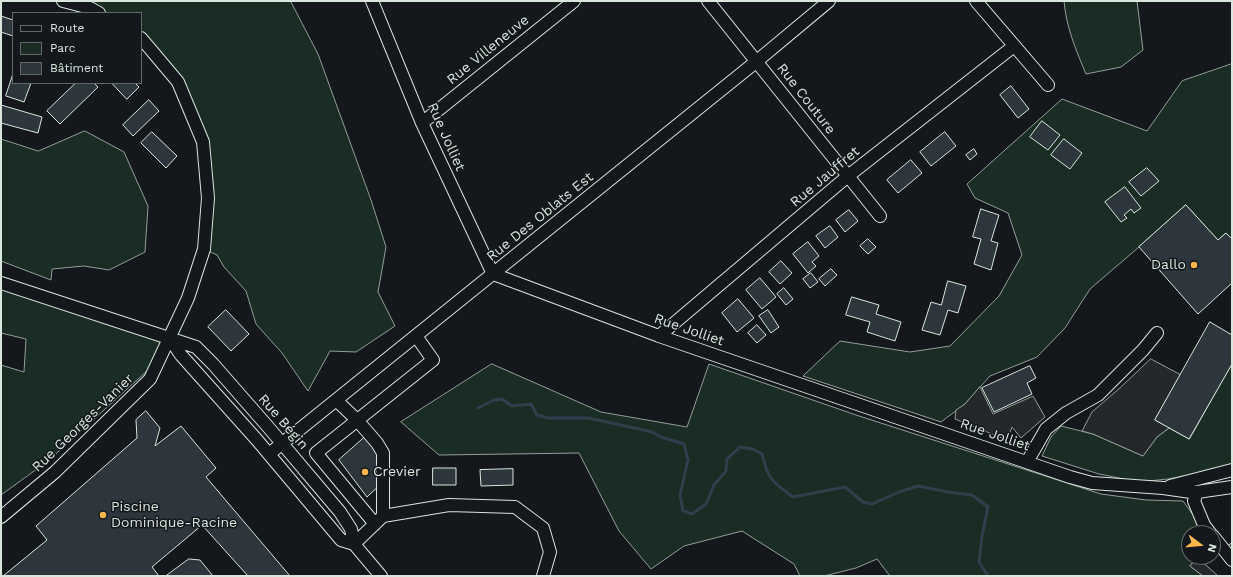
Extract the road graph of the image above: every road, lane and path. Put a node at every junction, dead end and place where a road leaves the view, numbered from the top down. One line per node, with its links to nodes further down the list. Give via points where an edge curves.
1 (63, 1): 7 (street)
2 (372, 1): 12 (street, Rue Jolliet)
3 (574, 1): 12 (street, Rue Villeneuve)
4 (708, 1): 10 (street, Rue Couture)
5 (829, 1): 10 (street, Rue Des Oblats Est)
6 (976, 1): 9 (street)
7 (97, 12)
8 (142, 39): 20 (street, Rue Georges-Vanier, via 178,82 203,142 208,198 204,249 188,298)
9 (1014, 46): 11 (street); 13 (street, Rue Jauffret)
10 (757, 61): 13 (street, Rue Couture); 15 (street, Rue Des Oblats Est)
11 (1048, 85)
12 (422, 123): 15 (street, Rue Jolliet)
13 (848, 176): 14 (street, Rue Couture); 19 (street, Rue Jauffret)
14 (880, 216)
15 (493, 274): 18 (street, Rue Des Oblats Est); 19 (street, Rue Jolliet)
16 (1, 283): 20 (street, Rue Bégin)
17 (1157, 332): 25 (street, via 1144,350 1098,395 1066,413 1046,429)
18 (416, 336): 21 (street, Rue Des Oblats Est); 22 (street, via 432,360)
19 (659, 336): 25 (street, Rue Jolliet)
20 (170, 339): 23 (street, Rue Bégin, via 196,347); 24 (street, Rue Bégin, via 180,355); 34 (street, Rue Georges-Vanier, via 150,379 55,472)
21 (336, 400): 22 (street); 23 (street, Rue Des Oblats Est)
22 (357, 420): 27 (street, via 316,453); 35 (street, via 383,453)
23 (282, 443): 24 (street, Rue Des Oblats Est); 28 (street, Rue Bégin)
24 (269, 454): 37 (street, Rue Bégin, via 341,540)
25 (1027, 462): 30 (street, Rue Jolliet, via 1092,483)
26 (1232, 470): 30 (street, Rue Jolliet)
27 (332, 472): 28 (street); 32 (street)
28 (317, 485): 33 (street, Rue Bégin)
29 (1232, 487): 31 (street, Rue Jolliet)
30 (1163, 488): 31 (street, Rue Jolliet)
31 (1197, 492): 36 (street, via 1194,502)
32 (355, 500): 33 (street); 35 (street)
33 (340, 512): 37 (street, Rue Bégin, via 351,529)
34 (1, 517)
35 (379, 520): 37 (street); 41 (street, via 449,505 515,507 543,528 550,552)
36 (1204, 525)
37 (354, 544): 40 (street, Rue Bégin)
38 (1221, 546): 39 (street)
39 (1232, 560)
40 (381, 576)
41 (543, 576)

